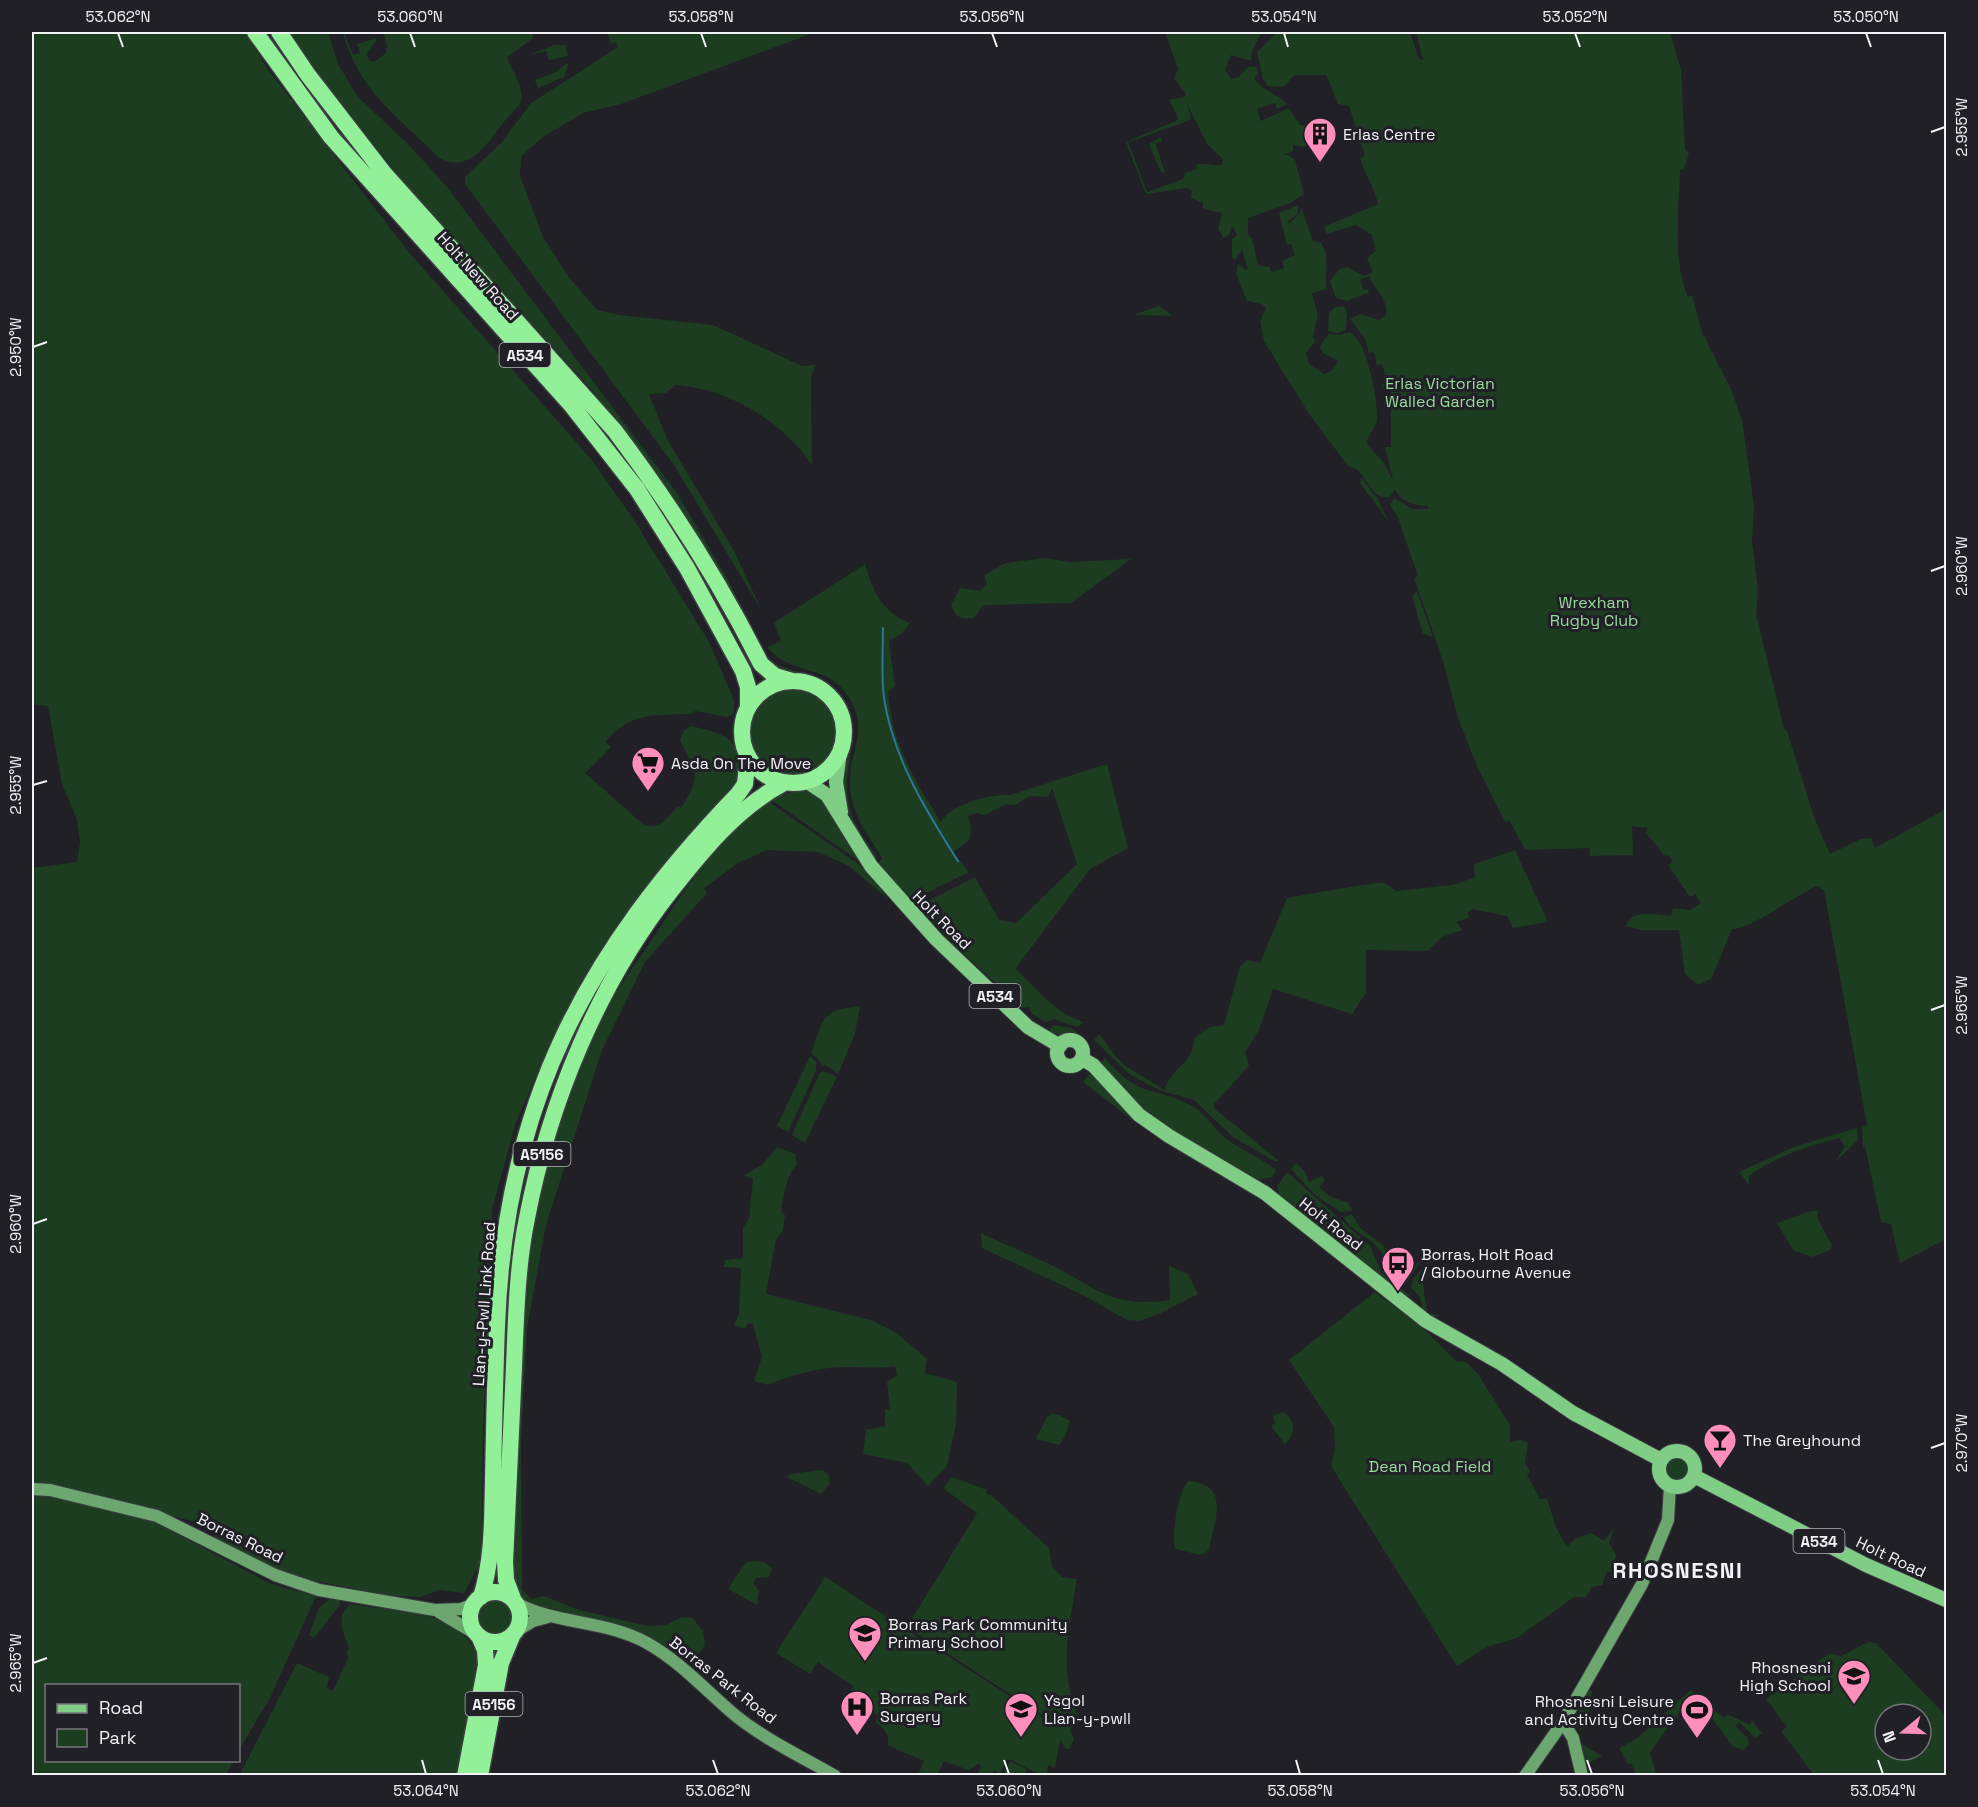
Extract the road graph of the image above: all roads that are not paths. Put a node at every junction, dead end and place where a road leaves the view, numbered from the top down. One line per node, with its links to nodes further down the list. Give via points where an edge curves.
1 (255, 32): 4 (highway, Holt New Road / A534, via 331,137 572,406 637,489 687,567 743,670)
2 (279, 32): 3 (highway, Holt New Road / A534, via 382,172 615,431 700,555 761,664 775,676)
3 (792, 681): 4 (highway, via 767,688); 5 (highway, via 820,688 839,710 843,723)
4 (748, 706): 6 (highway, via 741,730)
5 (840, 752): 7 (highway, via 826,771); 9 (main road, Holt Road / A534, via 836,782)
6 (748, 757): 8 (highway, via 763,774); 14 (highway, Llan-y-Pwll Link Road / A5156, via 745,784 636,912 570,1017 536,1100 514,1180 505,1232 497,1323 491,1556)
7 (806, 782): 8 (highway); 9 (main road, Holt Road / A534, via 827,795)
8 (784, 783): 16 (highway, Llan-y-Pwll Link Road / A5156, via 743,810 718,834 657,909 628,953 583,1042 544,1146 526,1220 516,1324 505,1562 509,1591)
9 (846, 825): 10 (main road, Holt Road / A534, via 882,881 1028,1028 1060,1046 1058,1056 1064,1065 1076,1065 1082,1059 1094,1065 1139,1115 1265,1192 1426,1321 1502,1364 1573,1413)
10 (1661, 1460): 11 (main road, via 1670,1452 1687,1453 1694,1461); 12 (main road, via 1659,1472)
11 (1694, 1476): 12 (main road, via 1682,1486); 15 (main road, Holt Road / A534, via 1866,1565)
12 (1670, 1486): 21 (street, via 1668,1520 1650,1566)
13 (32, 1489): 17 (street, Borras Road, via 157,1516 275,1575 319,1590)
14 (478, 1600): 16 (highway, via 495,1593); 17 (street, Borras Road, via 461,1609); 20 (highway, via 471,1619)
15 (1947, 1600)
16 (515, 1602): 18 (street, Borras Park Road); 19 (highway, via 520,1618)
17 (435, 1610): 20 (street, Borras Road)
18 (550, 1617): 19 (street); 24 (street, Borras Park Road, via 597,1625 647,1643 751,1726)
19 (514, 1633): 20 (highway, via 501,1642); 23 (highway, A5156, via 501,1663)
20 (478, 1635): 22 (highway, A5156, via 485,1650 485,1670)
21 (1563, 1722): 25 (street); 26 (street, via 1573,1738)
22 (465, 1776)
23 (480, 1776)
24 (835, 1776)
25 (1525, 1776)
26 (1582, 1776)

